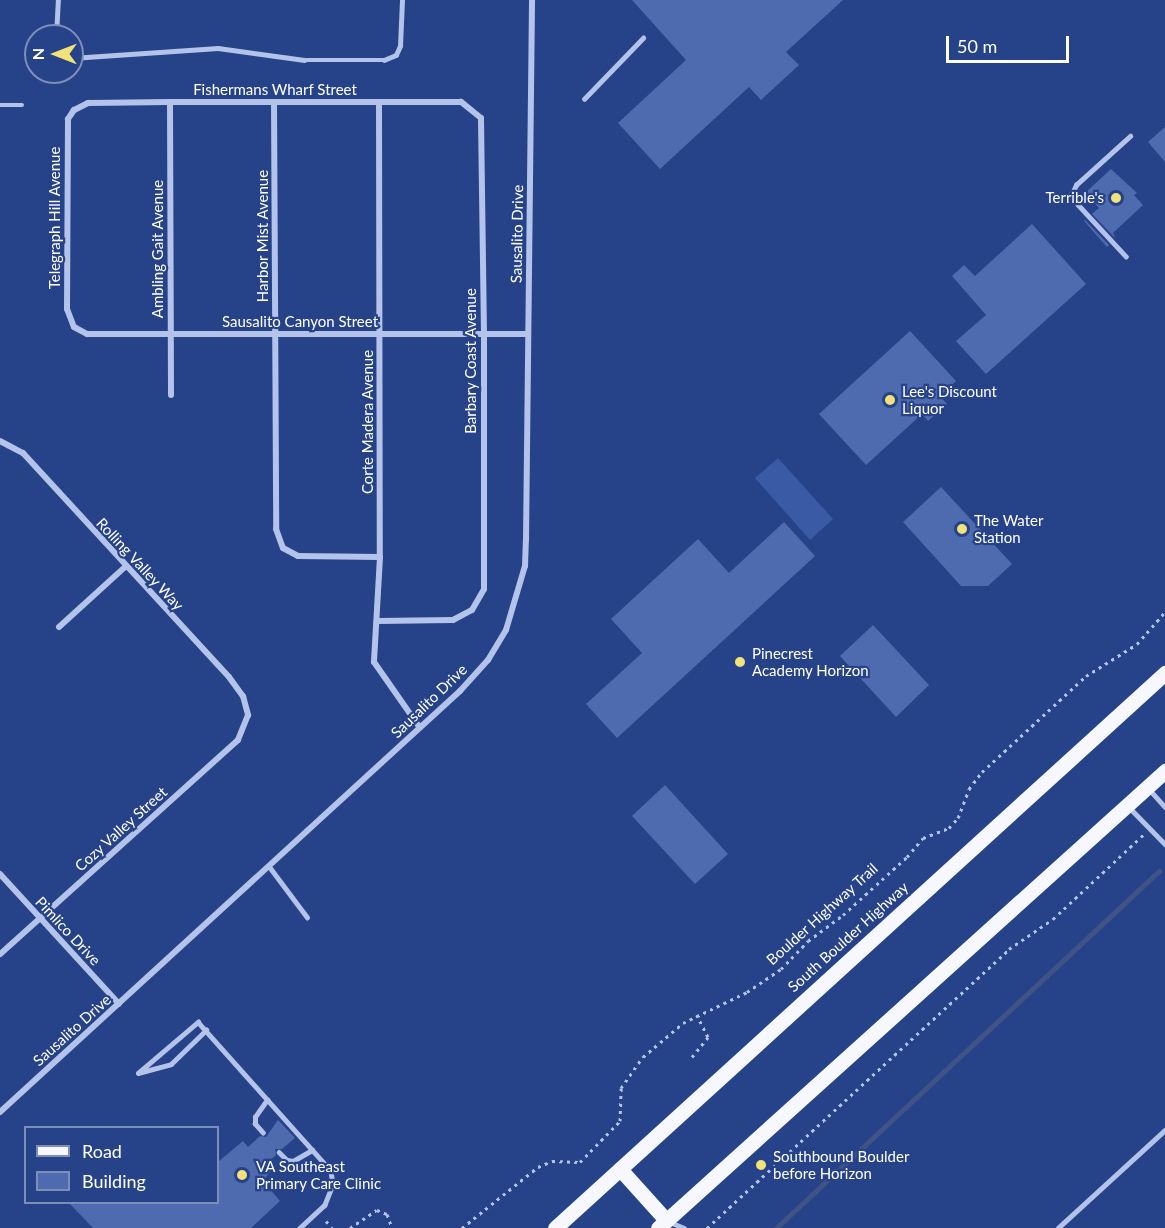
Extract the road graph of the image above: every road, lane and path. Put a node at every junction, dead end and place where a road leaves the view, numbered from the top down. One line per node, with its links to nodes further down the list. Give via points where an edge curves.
1 (58, 0): 4 (lane)
2 (402, 0): 6 (lane, via 400,46 396,56 384,60 304,60 218,48)
3 (532, 0): 22 (street, Sausalito Drive)
4 (57, 24)
5 (643, 39): 7 (lane)
6 (84, 57)
7 (584, 99)
8 (170, 102): 9 (street, Fishermans Wharf Street); 13 (street, Fishermans Wharf Street, via 88,103); 18 (street, Ambling Gait Avenue)
9 (274, 102): 10 (street, Fishermans Wharf Street); 19 (street, Harbor Mist Avenue)
10 (379, 102): 14 (street, Fishermans Wharf Street, via 461,102); 20 (street, Corte Madera Avenue)
11 (0, 105): 12 (lane)
12 (22, 105)
13 (74, 110): 17 (street, Telegraph Hill Avenue, via 68,119 67,297)
14 (476, 110): 21 (street, Barbary Coast Avenue, via 481,118)
15 (1130, 136): 16 (lane, via 1076,185 1072,194)
16 (1126, 257)
17 (74, 327): 18 (street, Sausalito Canyon Street, via 87,334)
18 (171, 334): 19 (street, Sausalito Canyon Street); 23 (street, Ambling Gait Avenue)
19 (275, 334): 20 (street, Sausalito Canyon Street); 25 (street, Harbor Mist Avenue, via 276,529 283,548 298,556)
20 (379, 334): 21 (street, Sausalito Canyon Street); 25 (street, Corte Madera Avenue)
21 (484, 334): 22 (street, Sausalito Canyon Street); 28 (street, Barbary Coast Avenue, via 484,589 472,610 453,620)
22 (528, 334): 32 (street, Sausalito Drive, via 526,540 517,597 506,630 488,660)
23 (171, 395)
24 (0, 441): 26 (street, Rolling Valley Way, via 23,453)
25 (380, 556): 28 (street, Corte Madera Avenue)
26 (125, 567): 29 (street); 31 (street, Rolling Valley Way, via 229,677 243,696)
27 (1165, 612): 45 (path, Boulder Highway Trail, via 1137,644 1086,676 982,772 949,828 923,838 907,857 843,915 808,940 781,969 747,992)
28 (377, 621): 32 (street, Corte Madera Avenue, via 374,662)
29 (59, 627)
30 (1165, 673): 54 (main road, South Boulder Highway)
31 (248, 715): 42 (street, Cozy Valley Street, via 238,741)
32 (420, 728): 39 (street, Sausalito Drive)
33 (1165, 771): 34 (main road)
34 (1147, 787): 35 (main road); 36 (lane)
35 (1127, 805): 37 (lane); 56 (main road)
36 (1165, 807)
37 (1150, 828): 38 (lane); 64 (path, via 1053,919 1009,949)
38 (1165, 844)
39 (269, 866): 41 (lane); 44 (street, Sausalito Drive)
40 (0, 874): 42 (street, Pimlico Drive)
41 (307, 917)
42 (40, 918): 43 (street, Cozy Valley Street); 44 (street, Pimlico Drive)
43 (0, 954)
44 (119, 1004): 49 (street, Sausalito Drive)
45 (697, 1015): 47 (path, via 708,1037); 61 (path, Boulder Highway Trail, via 643,1057 621,1088 620,1121 580,1162 552,1161 538,1167)
46 (206, 1030): 46 (lane, via 171,1064 138,1073 198,1022); 48 (lane)
47 (692, 1057)
48 (267, 1100): 51 (lane, via 255,1117); 52 (lane)
49 (0, 1112)
50 (1165, 1130): 65 (lane)
51 (263, 1134)
52 (312, 1150): 53 (lane, via 293,1161); 57 (lane, via 331,1171 333,1185 325,1205)
53 (279, 1152)
54 (620, 1168): 56 (main road); 62 (main road, South Boulder Highway)
55 (326, 1221): 58 (path)
56 (665, 1225): 63 (lane)
57 (300, 1228)
58 (332, 1228)
59 (350, 1228): 60 (path, via 377,1210 387,1214)
60 (392, 1228)
61 (462, 1228)
62 (555, 1228)
63 (684, 1228)
64 (707, 1228)
65 (1058, 1228)

